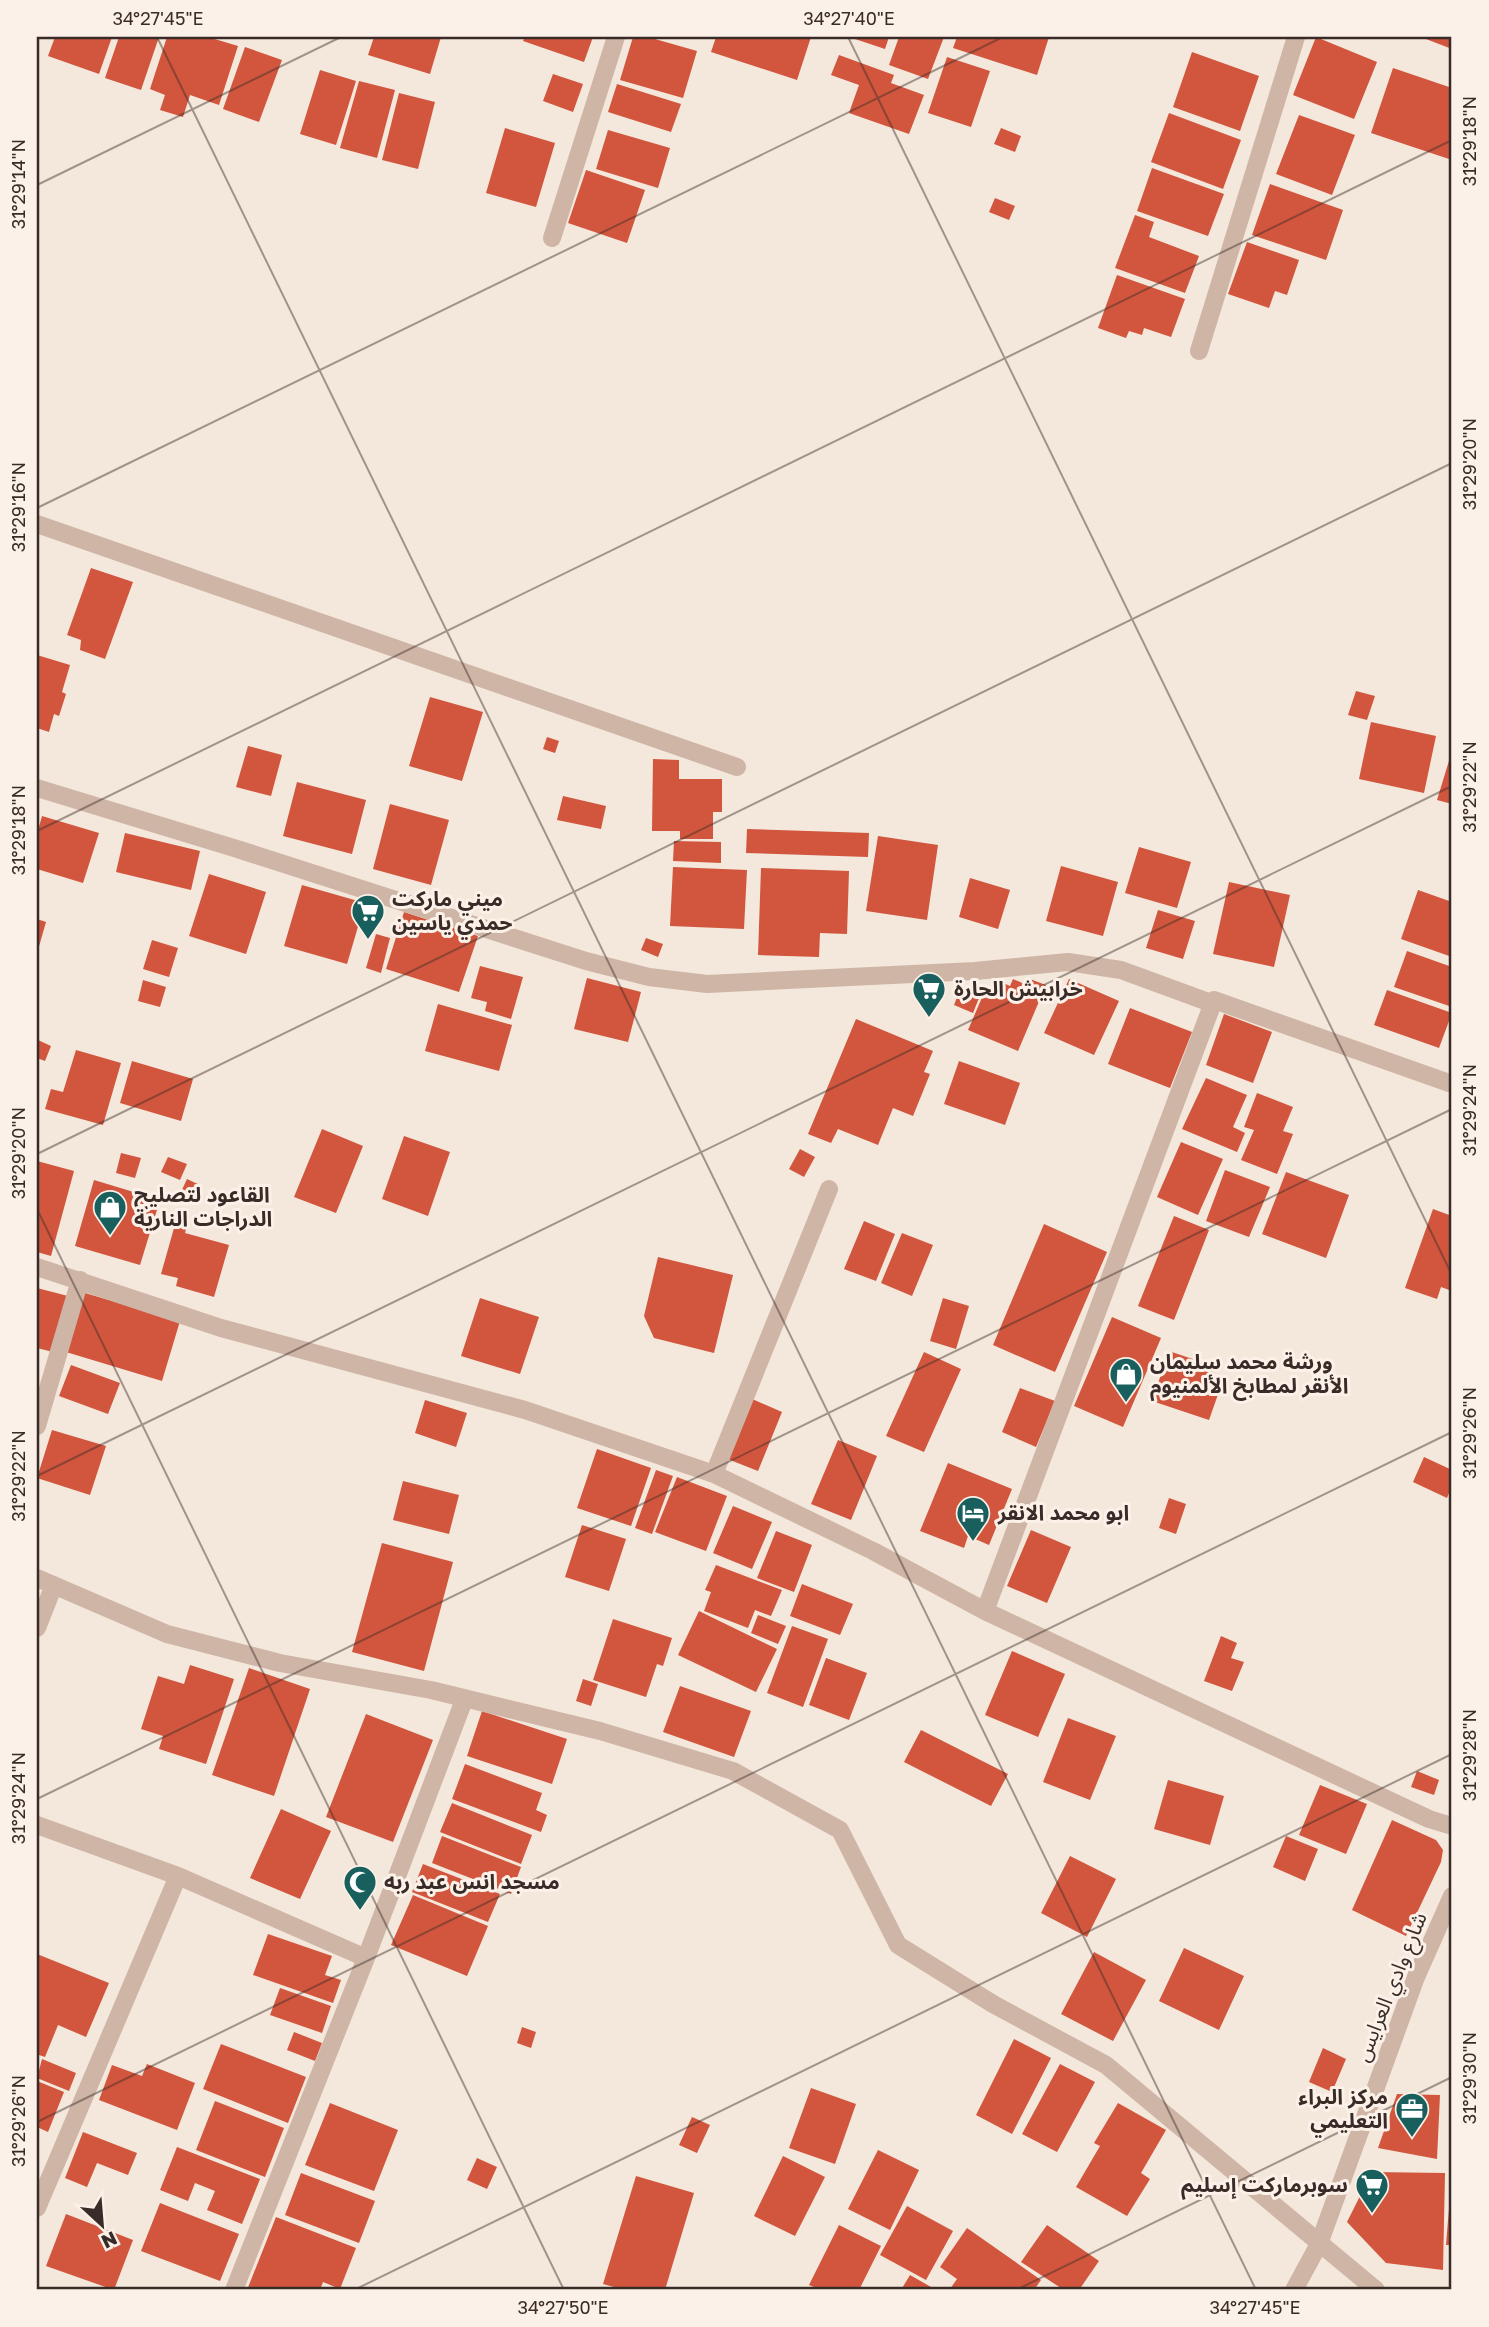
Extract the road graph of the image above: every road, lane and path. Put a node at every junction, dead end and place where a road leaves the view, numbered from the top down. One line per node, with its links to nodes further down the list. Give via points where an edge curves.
1 (616, 37): 3 (street)
2 (1296, 37): 4 (street)
3 (552, 238)
4 (1199, 351)
5 (37, 524): 6 (street)
6 (737, 767)
7 (37, 788): 8 (street, via 649,977 707,984 1068,962 1121,970 1211,1003)
8 (1214, 1000): 9 (street); 16 (street)
9 (1452, 1084)
10 (829, 1189): 14 (street)
11 (37, 1267): 12 (street)
12 (80, 1280): 13 (street); 14 (street, via 221,1328 526,1410)
13 (37, 1426)
14 (714, 1474): 16 (street)
15 (45, 1581): 17 (street); 18 (street, via 167,1634 280,1663)
16 (985, 1611): 20 (street)
17 (37, 1628)
18 (464, 1700): 23 (street); 25 (street, via 600,1731 733,1772 840,1830 898,1945 993,2004 1107,2065)
19 (37, 1825): 21 (street)
20 (1452, 1826)
21 (178, 1876): 23 (street); 24 (street)
22 (1452, 1896): 25 (street, شارع وادي العرايس, via 1416,1977)
23 (366, 1958): 26 (street)
24 (37, 2208)
25 (1319, 2244): 27 (street, شارع وادي العرايس); 28 (street)
26 (234, 2290)
27 (1294, 2290)
28 (1376, 2290)

